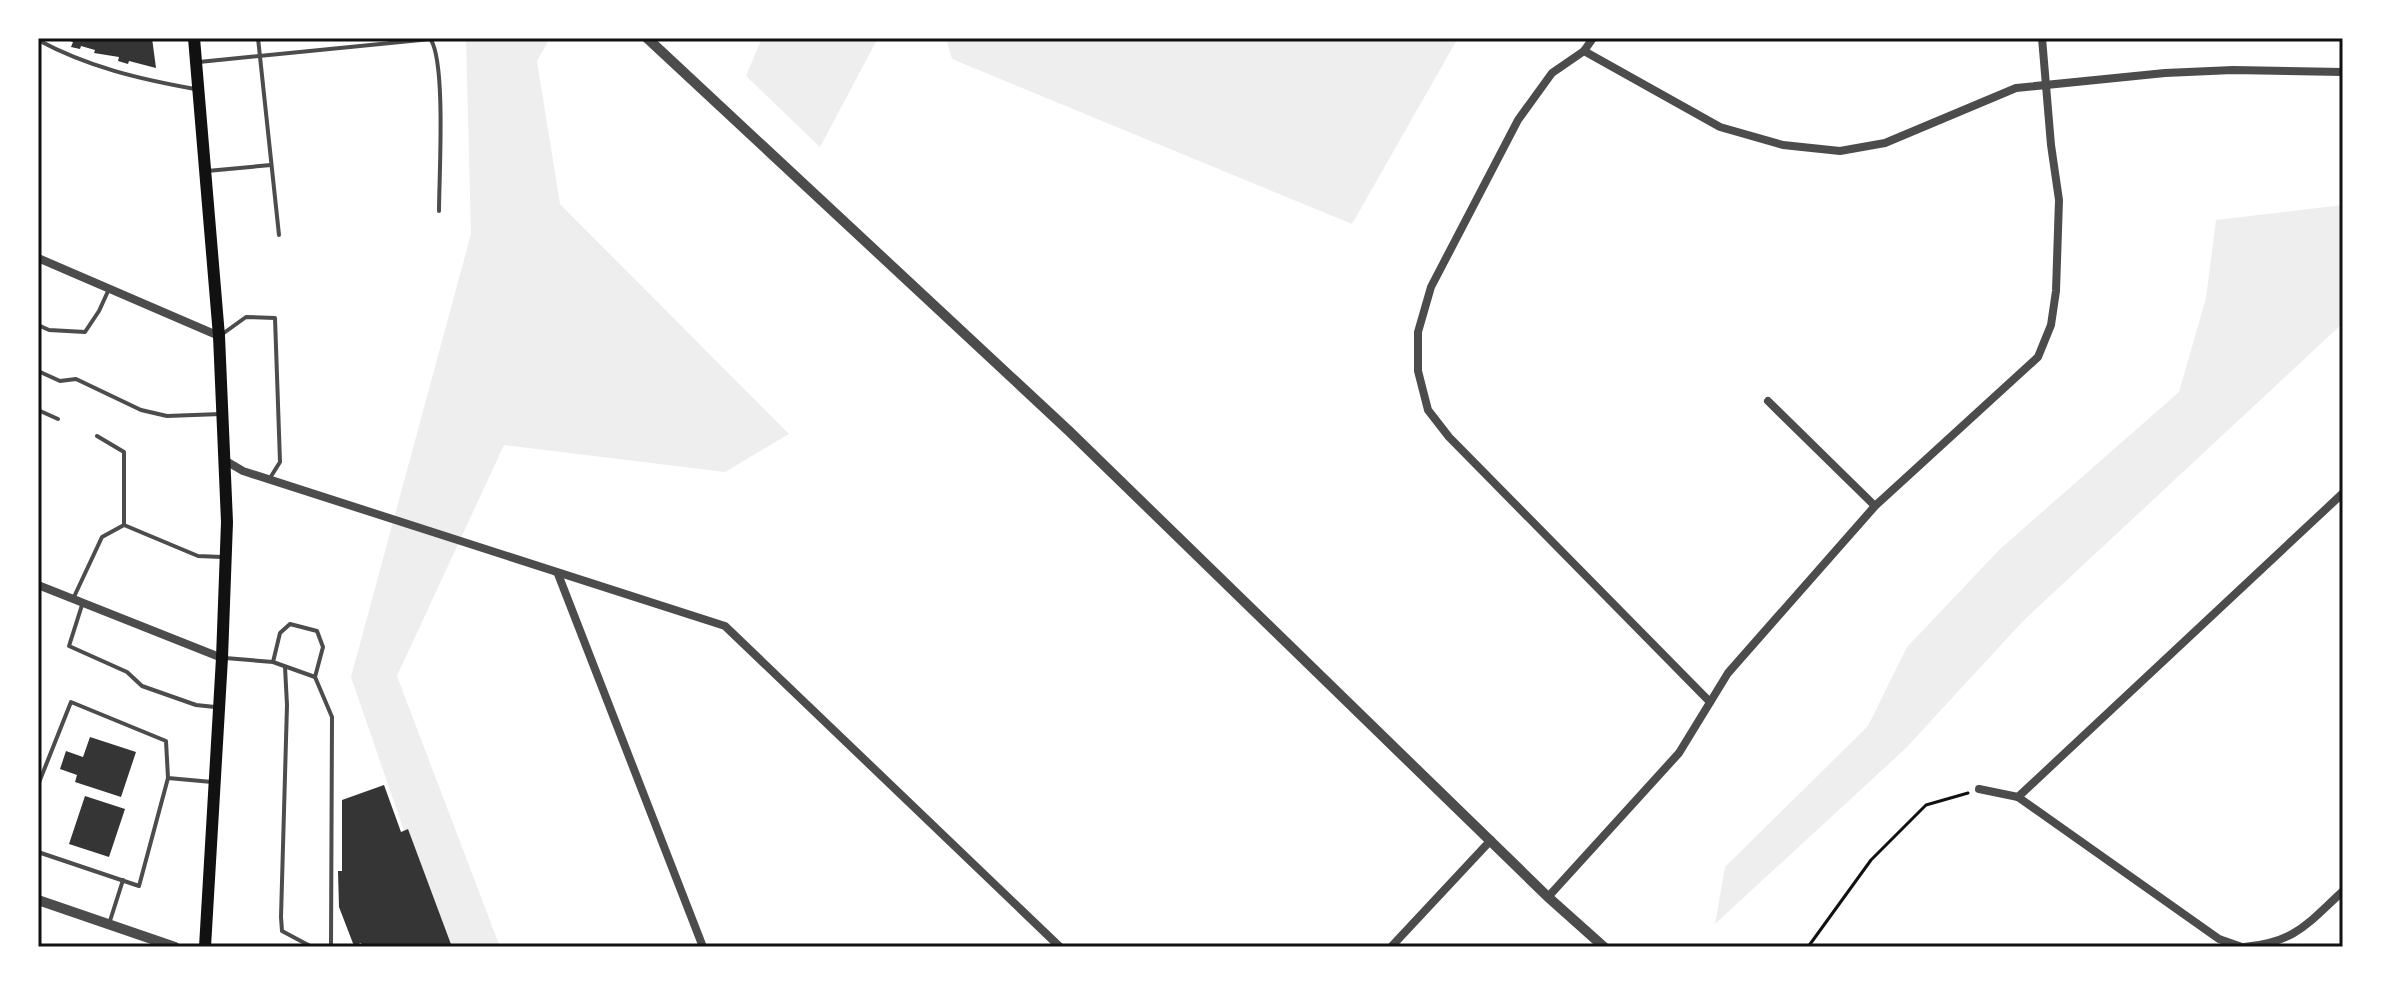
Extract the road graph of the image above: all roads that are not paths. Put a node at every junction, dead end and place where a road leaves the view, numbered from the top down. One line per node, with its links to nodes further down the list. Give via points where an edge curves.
1 (194, 38): 10 (main road)
2 (258, 38): 9 (lane)
3 (647, 38): 49 (street, via 1059,421)
4 (1593, 38): 8 (street)
5 (2042, 38): 12 (street)
6 (431, 39): 9 (lane); 16 (lane, via 439,82)
7 (38, 40): 13 (lane, via 129,77)
8 (1584, 51): 12 (street, via 1720,127 1783,145 1840,151 1885,143 2016,88); 42 (street, via 1552,73 1510,134 1431,287 1418,332 1418,371 1428,410 1449,437)
9 (260, 54): 10 (lane); 14 (lane)
10 (197, 62): 13 (main road)
11 (2343, 72): 12 (street, via 2219,71)
12 (2047, 84): 31 (street, via 2059,200 2056,291 2051,325 2038,357)
13 (198, 89): 15 (main road)
14 (271, 165): 15 (lane); 17 (lane)
15 (207, 171): 21 (main road)
16 (439, 211)
17 (279, 235)
18 (38, 258): 19 (street)
19 (109, 289): 20 (lane, via 85,332); 21 (street)
20 (38, 325)
21 (219, 336): 25 (main road); 29 (lane, via 246,317 275,318 280,462)
22 (38, 371): 25 (lane, via 60,381 76,379 141,410 167,416)
23 (1768, 401): 31 (street)
24 (38, 410): 26 (lane)
25 (223, 414): 28 (main road)
26 (58, 419)
27 (97, 436): 32 (lane, via 124,452)
28 (226, 461): 29 (street); 33 (main road)
29 (270, 479): 34 (street)
30 (2343, 493): 48 (street)
31 (1875, 506): 42 (street, via 1728,673)
32 (124, 525): 33 (lane, via 198,556); 36 (lane, via 102,537)
33 (226, 557): 38 (main road)
34 (558, 574): 60 (street); 61 (street, via 725,626)
35 (38, 585): 36 (street)
36 (73, 599): 37 (street)
37 (83, 603): 38 (street); 43 (lane, via 69,646 127,672 142,686 196,705)
38 (222, 658): 39 (lane); 43 (main road)
39 (273, 662): 40 (lane); 41 (lane, via 280,633 290,624 317,631 323,647)
40 (285, 667): 41 (lane); 58 (lane, via 282,931)
41 (315, 677): 59 (lane, via 332,717)
42 (1710, 702): 53 (street, via 1679,753)
43 (219, 707): 45 (main road)
44 (168, 778): 45 (lane); 46 (lane, via 166,741 71,702); 51 (lane, via 139,886)
45 (215, 782): 57 (main road)
46 (38, 785)
47 (1979, 789): 48 (street)
48 (2018, 797): 64 (street, via 2219,939)
49 (1491, 840): 53 (street); 62 (street)
50 (38, 852): 51 (lane)
51 (123, 880): 55 (lane)
52 (2343, 891): 64 (street, via 2295,934)
53 (1548, 897): 63 (street)
54 (38, 900): 55 (street)
55 (109, 925): 56 (street)
56 (175, 947)
57 (205, 947)
58 (312, 947)
59 (331, 947)
60 (703, 947)
61 (1060, 947)
62 (1391, 947)
63 (1604, 947)
64 (2243, 947)

